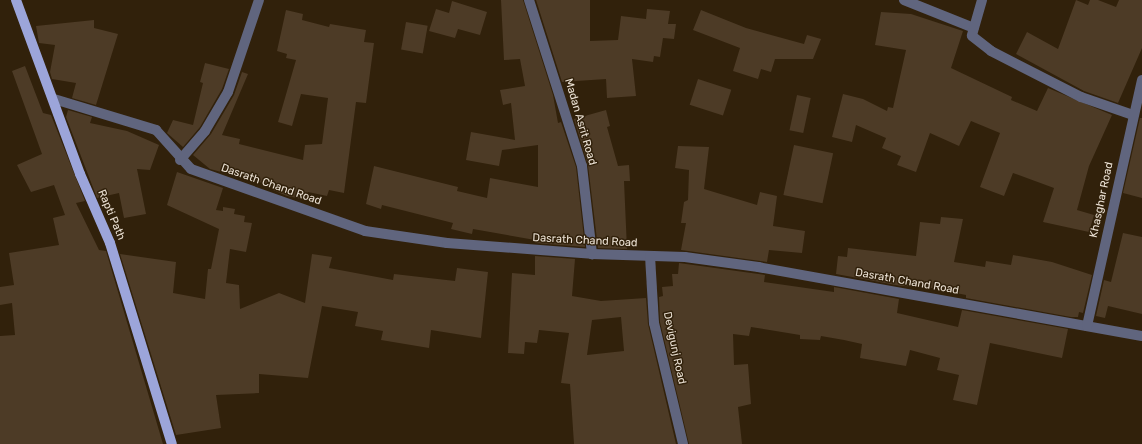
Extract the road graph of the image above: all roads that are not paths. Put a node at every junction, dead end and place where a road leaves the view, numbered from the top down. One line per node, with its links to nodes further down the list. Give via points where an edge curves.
1 (16, 0): 8 (main road, Rapti Path)
2 (259, 0): 10 (street, via 228,92 205,131)
3 (529, 0): 11 (street, Madan Asrit Road, via 582,166)
4 (904, 0): 6 (street)
5 (982, 0): 6 (street)
6 (974, 28): 9 (street, via 972,36 1024,71 1081,97)
7 (1142, 80): 9 (street, Khasghar Road)
8 (54, 99): 10 (street, Dasrath Chand Road, via 156,130); 15 (main road, Rapti Path, via 80,174 110,243)
9 (1133, 115): 13 (street, Khasghar Road)
10 (180, 160): 11 (street, Dasrath Chand Road, via 191,169 365,231 447,243)
11 (592, 254): 12 (street, Dasrath Chand Road)
12 (650, 256): 13 (street, Dasrath Chand Road, via 758,267); 16 (street, Devigunj Road, via 654,323)
13 (1087, 326): 14 (street, Dasrath Chand Road)
14 (1142, 336)
15 (172, 444)
16 (683, 444)

